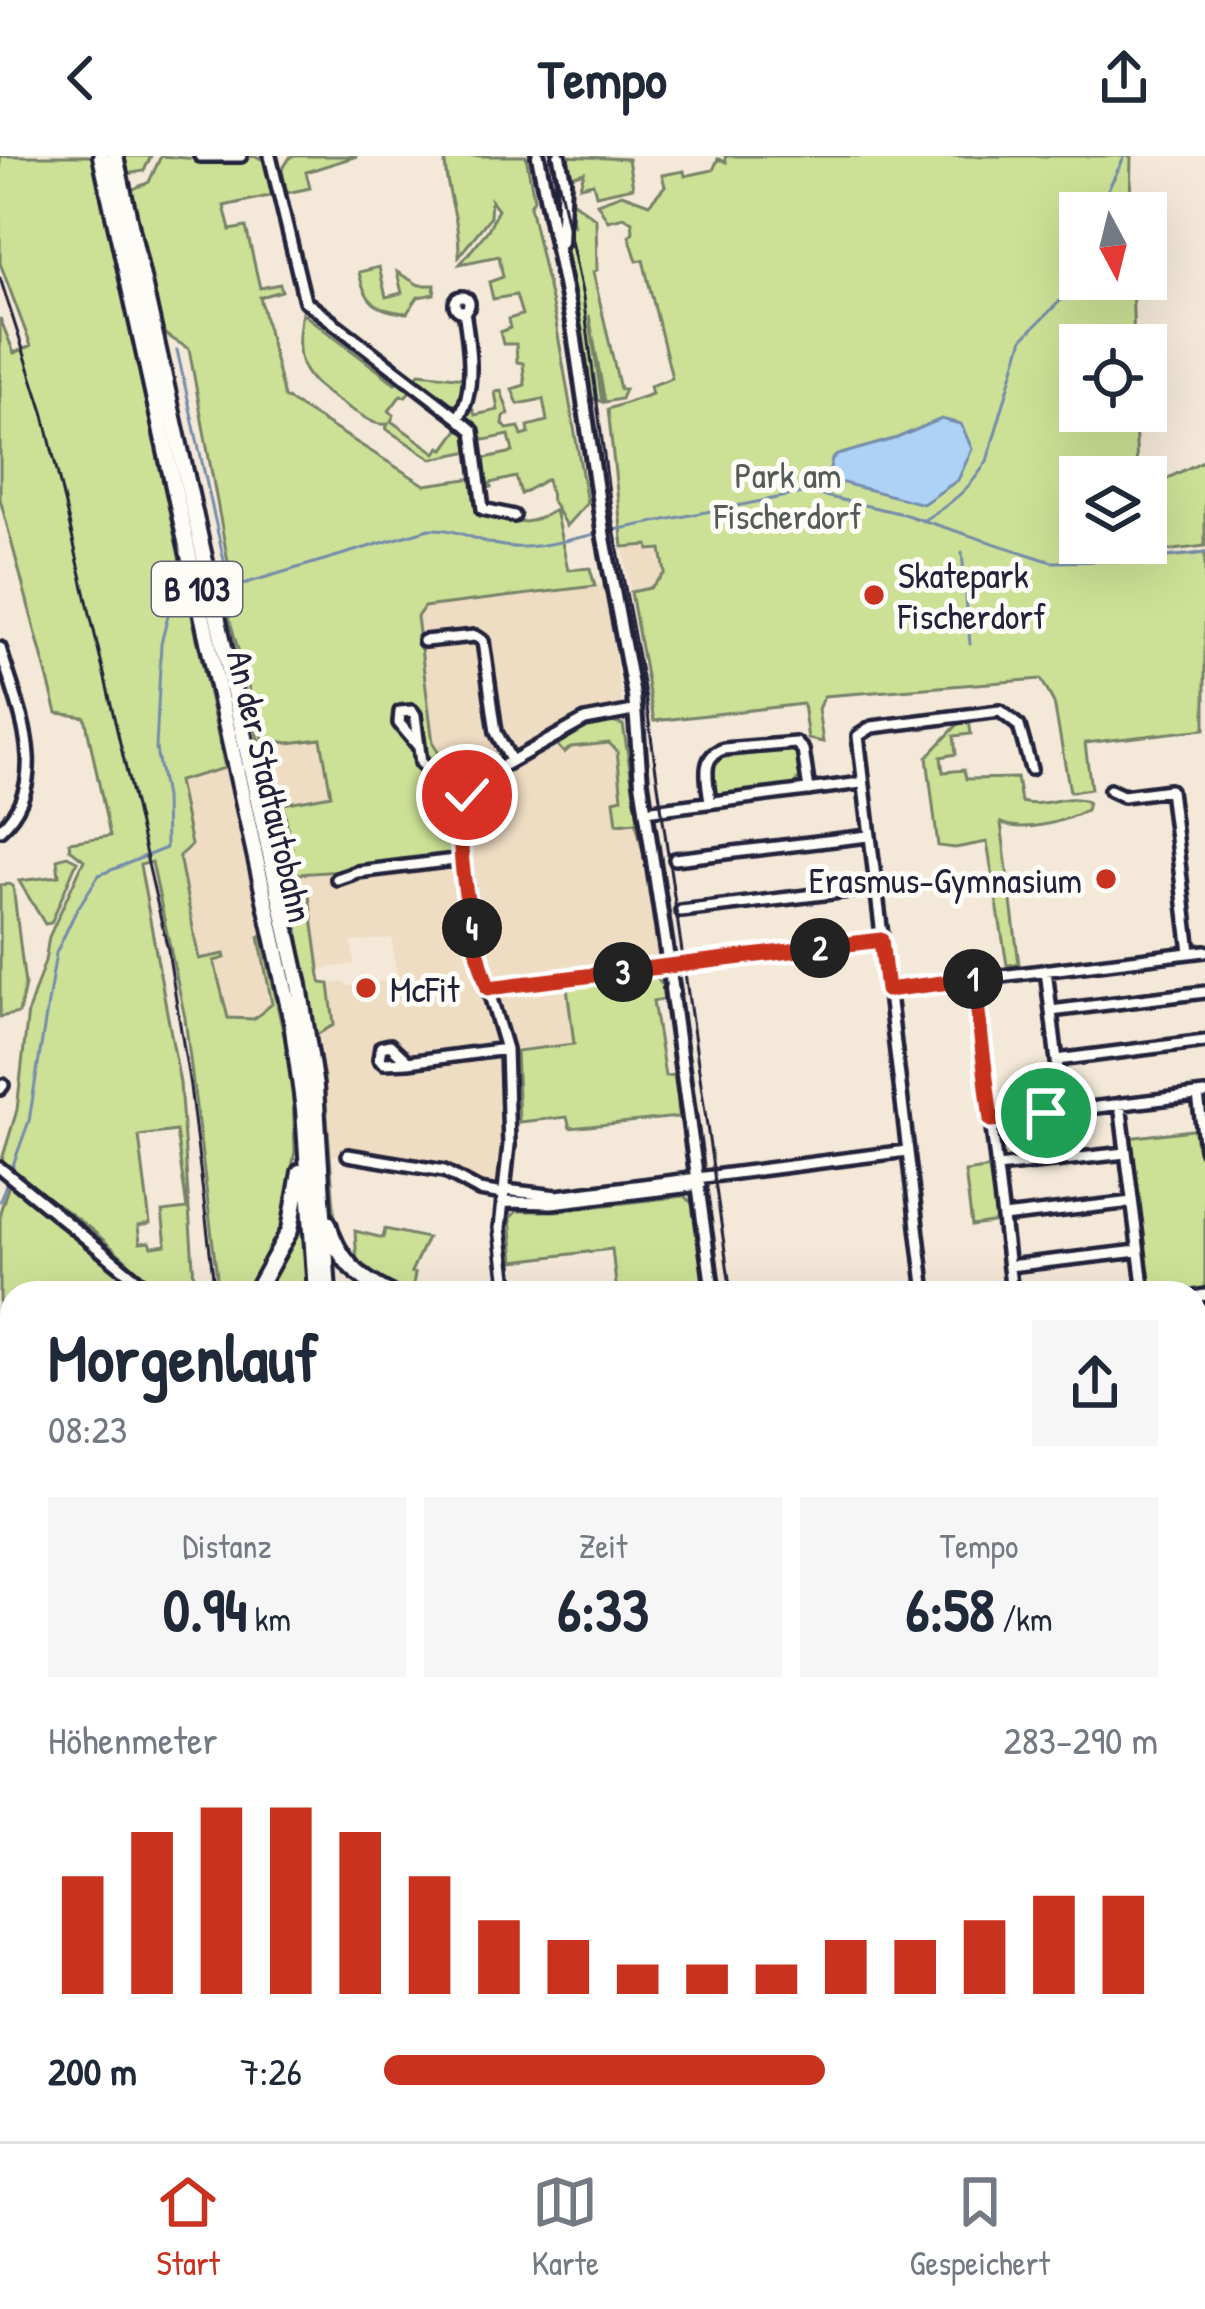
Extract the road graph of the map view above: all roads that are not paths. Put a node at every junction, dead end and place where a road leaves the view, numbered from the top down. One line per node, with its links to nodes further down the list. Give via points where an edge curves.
1 (101, 156): 49 (highway, An der Stadtautobahn / B 103, via 282,971)
2 (116, 156): 56 (highway, An der Stadtautobahn / B 103, via 297,973)
3 (200, 156): 4 (street)
4 (241, 156)
5 (270, 156): 10 (street, via 304,301)
6 (538, 156): 8 (main road)
7 (559, 156): 8 (main road)
8 (560, 257): 14 (main road)
9 (464, 311): 10 (street, via 470,349)
10 (458, 418): 11 (street, via 473,430 483,509)
11 (514, 516)
12 (424, 641): 16 (street, via 482,639 496,732)
13 (0, 648): 24 (street, via 29,758 17,812)
14 (633, 711): 16 (street, via 585,720); 23 (main road)
15 (418, 747): 21 (street, via 426,769)
16 (511, 760): 21 (street, via 484,776)
17 (1031, 769): 18 (street, via 1018,726 1000,711 864,730 856,743)
18 (861, 784): 19 (street); 25 (street)
19 (809, 790): 22 (street); 22 (street, via 796,743 724,749 707,762)
20 (1110, 790): 33 (street, via 1170,790)
21 (464, 802): 26 (street)
22 (710, 802): 23 (street)
23 (648, 811): 34 (main road)
24 (0, 830)
25 (868, 836): 27 (street); 29 (street)
26 (464, 859): 28 (street); 37 (street)
27 (675, 859)
28 (337, 879)
29 (874, 887): 30 (street); 31 (street)
30 (681, 910)
31 (881, 940): 34 (street); 38 (street)
32 (1205, 951): 33 (street)
33 (1190, 952): 35 (street)
34 (670, 970): 37 (street); 57 (main road)
35 (1046, 970): 36 (street); 40 (street)
36 (974, 979): 38 (street); 48 (street)
37 (488, 988): 42 (street)
38 (887, 990): 51 (street)
39 (1205, 992): 40 (street)
40 (1051, 1011): 43 (street)
41 (1205, 1042): 43 (street)
42 (506, 1048): 44 (street); 58 (street)
43 (1057, 1060): 47 (street)
44 (408, 1062)
45 (1202, 1094): 46 (street); 50 (street)
46 (1120, 1104): 47 (street); 52 (street)
47 (1064, 1111): 48 (street)
48 (991, 1120): 55 (street)
49 (306, 1143): 64 (highway, via 290,1230); 65 (highway, An der Stadtautobahn / B 103)
50 (1205, 1145)
51 (907, 1151): 57 (street); 70 (street)
52 (1126, 1153): 55 (street); 59 (street)
53 (348, 1155): 58 (street, via 444,1171)
54 (0, 1168): 63 (street)
55 (997, 1168): 60 (street)
56 (320, 1174): 66 (highway, An der Stadtautobahn / B 103); 67 (highway, via 335,1246)
57 (700, 1181): 58 (street); 69 (main road)
58 (504, 1195): 68 (street)
59 (1132, 1202): 60 (street); 61 (street)
60 (1003, 1217): 62 (street)
61 (1138, 1251): 62 (street); 72 (street)
62 (1009, 1266): 71 (street)
63 (139, 1281)
64 (262, 1281)
65 (315, 1281)
66 (327, 1281)
67 (370, 1281)
68 (507, 1281)
69 (713, 1281)
70 (923, 1281)
71 (1011, 1281)
72 (1142, 1281)

